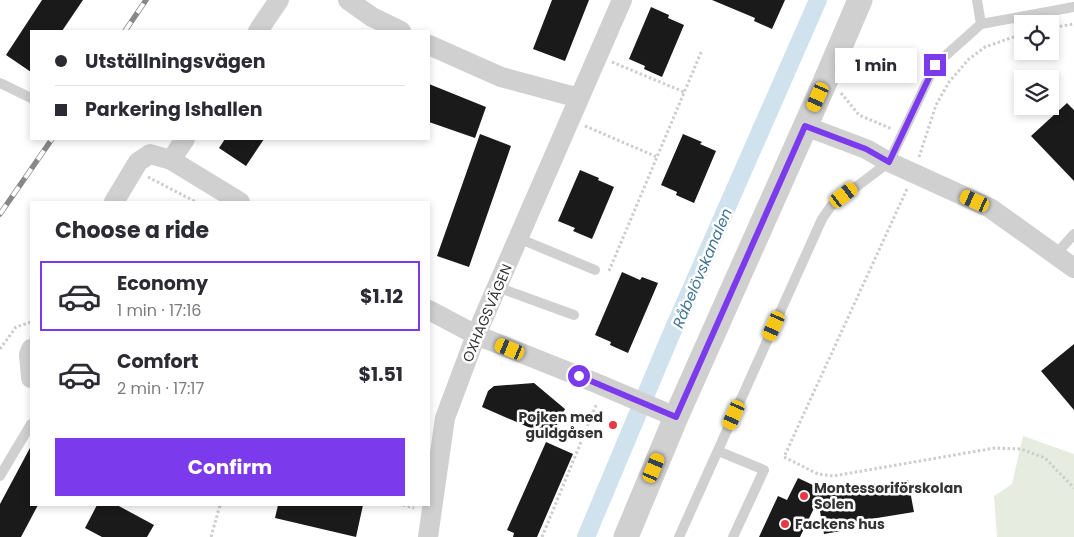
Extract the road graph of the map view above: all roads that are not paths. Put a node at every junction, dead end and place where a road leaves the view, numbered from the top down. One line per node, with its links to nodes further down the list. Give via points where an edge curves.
1 (279, 0): 8 (street)
2 (348, 0): 9 (street)
3 (622, 0): 13 (street, OXHAGSVÄGEN)
4 (860, 0): 14 (street)
5 (977, 0): 7 (lane)
6 (1074, 7): 7 (lane)
7 (982, 24): 17 (lane, via 935,65)
8 (259, 30)
9 (399, 30)
10 (430, 45): 13 (street, via 501,77)
11 (0, 83): 12 (lane)
12 (30, 98)
13 (579, 98): 21 (street, OXHAGSVÄGEN)
14 (805, 126): 17 (street, via 866,149); 29 (street)
15 (184, 140): 16 (street)
16 (171, 160): 18 (street, via 150,154 138,162); 19 (street)
17 (889, 162): 22 (street, via 990,208); 31 (lane, via 831,206 822,219)
18 (115, 201)
19 (238, 201)
20 (1074, 234): 22 (lane)
21 (518, 238): 24 (lane); 25 (street, OXHAGSVÄGEN)
22 (1056, 254): 23 (street)
23 (1074, 268)
24 (595, 270)
25 (497, 287): 27 (lane); 28 (street, OXHAGSVÄGEN)
26 (430, 311): 28 (street)
27 (574, 315)
28 (476, 335): 29 (street); 33 (street, OXHAGSVÄGEN, via 445,418)
29 (676, 417): 34 (street)
30 (30, 426): 32 (lane)
31 (718, 451): 35 (lane); 36 (lane, via 764,470)
32 (0, 476)
33 (428, 537)
34 (626, 537)
35 (679, 537)
36 (733, 537)

